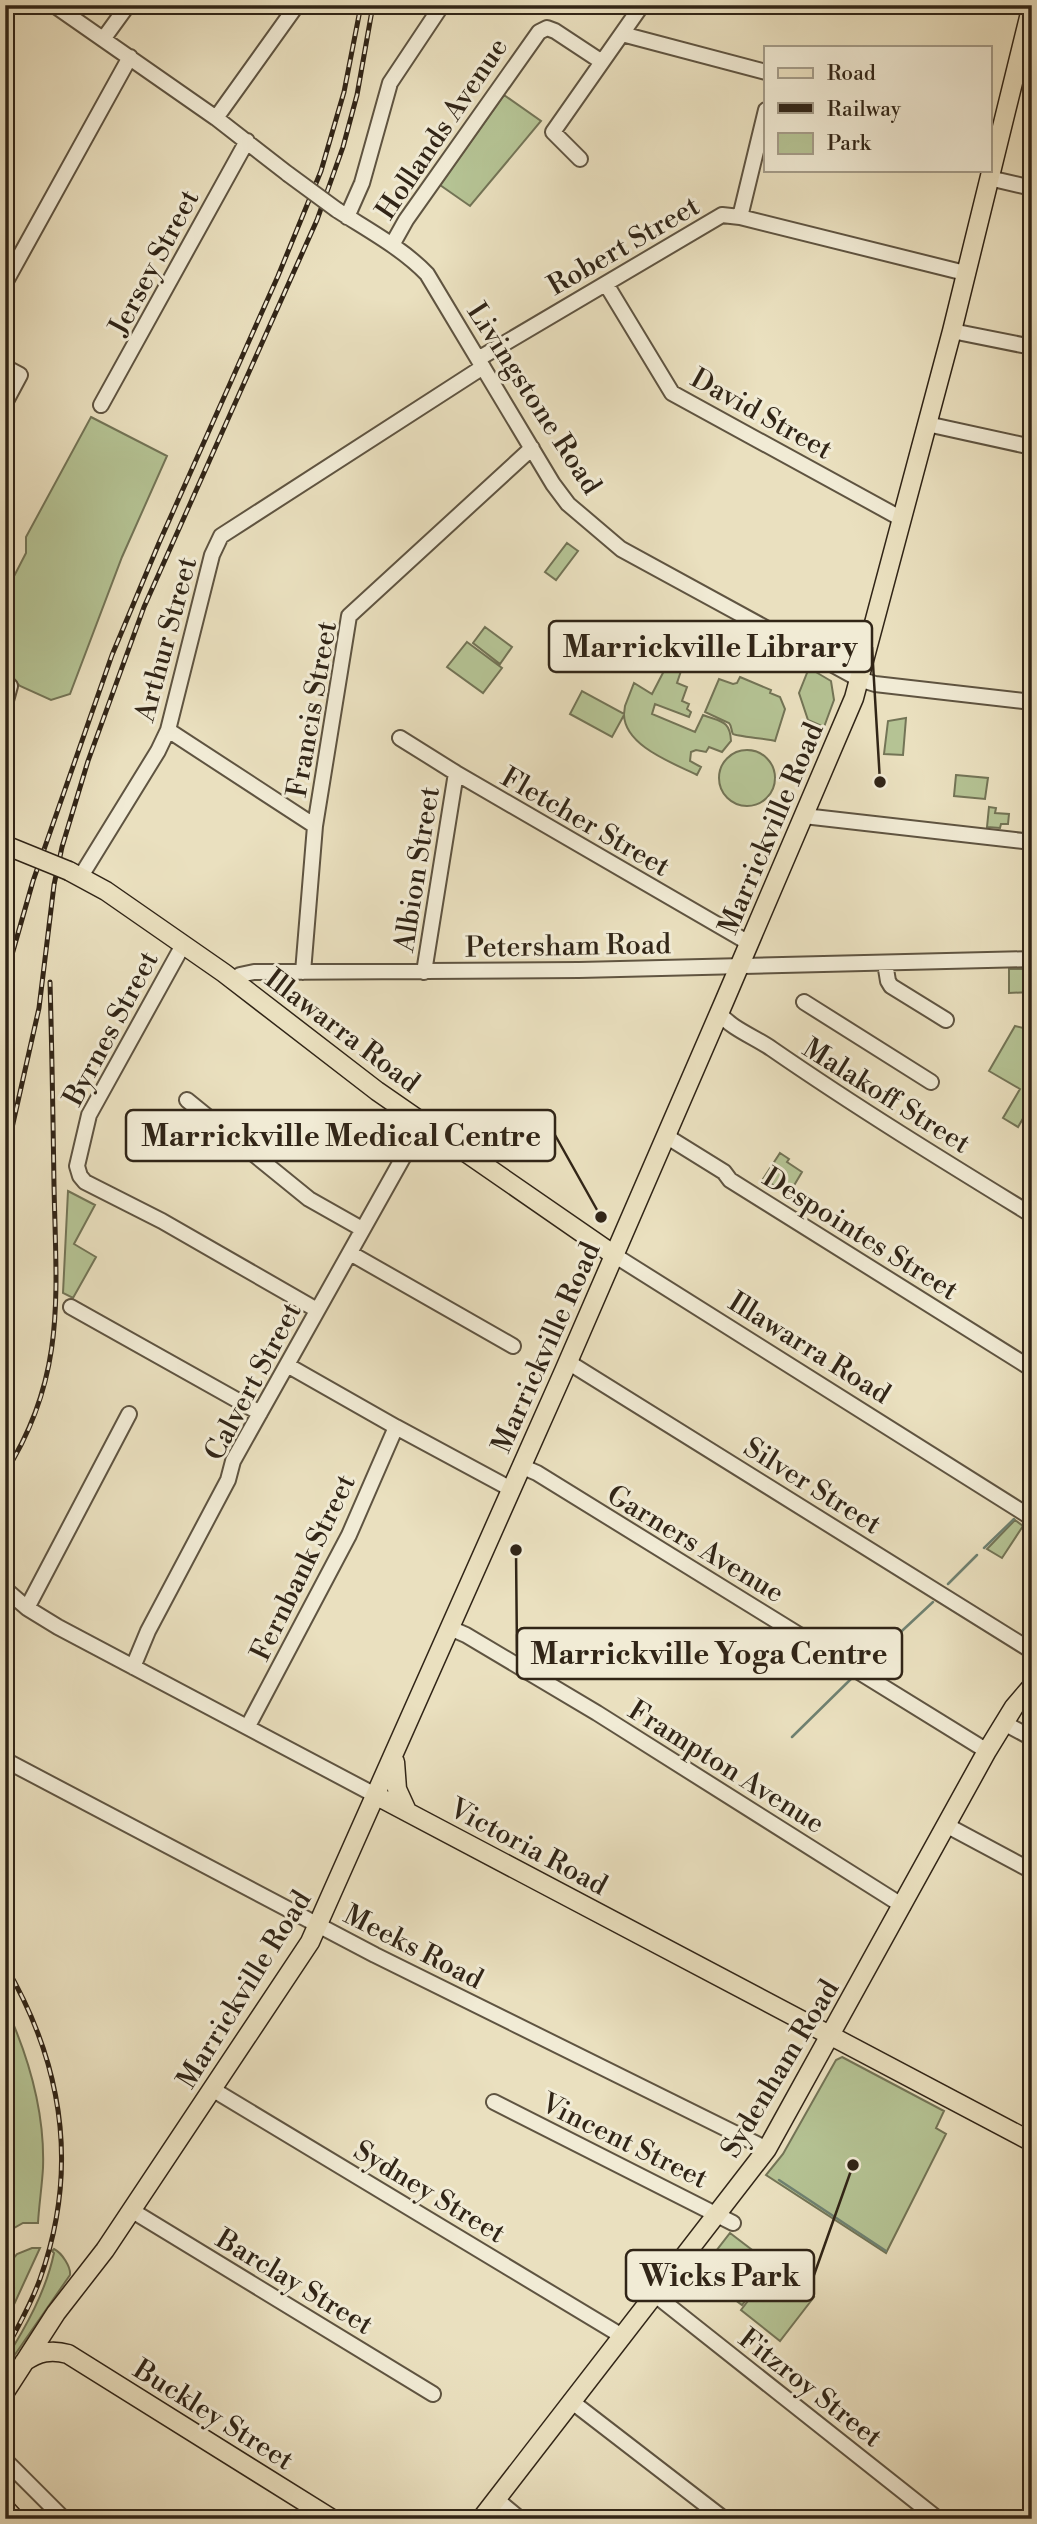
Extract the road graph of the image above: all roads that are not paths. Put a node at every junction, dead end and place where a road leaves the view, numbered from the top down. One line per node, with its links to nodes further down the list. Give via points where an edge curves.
1 (54, 5): 8 (street, Livingstone Road)
2 (128, 5): 8 (street)
3 (298, 5): 12 (street)
4 (442, 5): 21 (street, via 390,83 362,183)
5 (642, 5): 7 (street)
6 (1031, 12): 14 (main road, Marrickville Road)
7 (622, 34): 10 (street); 11 (street)
8 (104, 38): 9 (street, Livingstone Road)
9 (130, 57): 12 (street, Livingstone Road); 25 (street)
10 (602, 62): 17 (street, via 553,132); 23 (street, Hollands Avenue, via 551,29 539,32)
11 (764, 71)
12 (216, 118): 15 (street, Livingstone Road)
13 (764, 118): 22 (street)
14 (995, 134): 16 (main road, Marrickville Road)
15 (247, 141): 21 (street, Livingstone Road, bridge); 32 (street, Jersey Street)
16 (992, 156)
17 (580, 159)
18 (990, 172): 19 (main road, Marrickville Road)
19 (989, 178): 20 (street); 24 (main road, Marrickville Road)
20 (1032, 188)
21 (342, 213): 23 (street, Livingstone Road)
22 (740, 217): 24 (street, Robert Street); 26 (street, Robert Street, via 722,215)
23 (392, 245): 29 (street, Livingstone Road, via 427,274)
24 (965, 273): 27 (main road, Marrickville Road)
25 (5, 283)
26 (606, 284): 29 (street, Robert Street); 36 (street, David Street, via 672,393)
27 (952, 331): 28 (street); 33 (main road, Marrickville Road)
28 (1032, 347)
29 (480, 363): 35 (street, Livingstone Road); 41 (street, Arthur Street, via 221,536 212,555)
30 (5, 367): 31 (street, via 20,375)
31 (5, 403)
32 (101, 405)
33 (927, 424): 34 (street); 36 (main road, Marrickville Road)
34 (1032, 447)
35 (532, 448): 37 (street, Livingstone Road, via 568,504 621,549); 45 (street, Francis Street, via 349,616)
36 (902, 519): 37 (main road, Marrickville Road)
37 (859, 679): 39 (street, Livingstone Road); 44 (main road, Marrickville Road)
38 (10, 686): 40 (street)
39 (1032, 702)
40 (5, 704)
41 (168, 730): 45 (street); 48 (street, Arthur Street)
42 (400, 738): 43 (street, Fletcher Street)
43 (456, 774): 49 (street, Fletcher Street); 55 (street, Albion Street)
44 (804, 816): 46 (street); 49 (main road, Marrickville Road)
45 (315, 825): 54 (street, Francis Street)
46 (1032, 842)
47 (5, 845): 48 (main road, Illawarra Road, bridge)
48 (75, 874): 50 (main road, Illawarra Road)
49 (749, 943): 53 (main road, Marrickville Road)
50 (183, 944): 56 (main road, Illawarra Road); 69 (street, Byrnes Street, via 89,1115 78,1161 80,1176)
51 (1032, 959): 52 (street, Petersham Road)
52 (885, 962): 53 (street, Petersham Road); 59 (street, via 891,986)
53 (739, 966): 55 (street, Petersham Road); 58 (main road, Marrickville Road)
54 (303, 971): 55 (street, Petersham Road); 56 (street, Petersham Road, via 254,972)
55 (424, 972)
56 (233, 980): 62 (main road, Illawarra Road)
57 (804, 1002): 60 (street)
58 (719, 1013): 63 (main road, Marrickville Road); 64 (street, Malakoff Street, via 872,1116)
59 (946, 1020)
60 (932, 1082)
61 (187, 1100): 65 (street, via 309,1199)
62 (423, 1122): 65 (street, Calvert Street); 67 (main road, Illawarra Road)
63 (666, 1136): 67 (main road, Marrickville Road); 73 (street, Despointes Street)
64 (1032, 1215)
65 (362, 1228): 66 (street, Calvert Street)
66 (349, 1253): 69 (street, Calvert Street); 70 (street)
67 (614, 1255): 71 (main road, Marrickville Road); 79 (street, Illawarra Road)
68 (71, 1307): 74 (street)
69 (317, 1310): 72 (street, Calvert Street)
70 (513, 1346)
71 (568, 1362): 77 (main road, Marrickville Road); 83 (street, Silver Street)
72 (287, 1365): 74 (street, Calvert Street); 76 (street)
73 (1032, 1369)
74 (260, 1413): 84 (street, Calvert Street)
75 (129, 1414): 81 (street)
76 (396, 1427): 78 (street); 87 (street, Fernbank Street, via 349,1535)
77 (521, 1466): 78 (main road, Marrickville Road); 90 (street, Garners Avenue)
78 (511, 1489): 82 (main road, Marrickville Road)
79 (1032, 1518)
80 (5, 1589): 81 (street, Victoria Road)
81 (27, 1608): 84 (street, Victoria Road)
82 (450, 1628): 89 (main road, Marrickville Road); 96 (street, Frampton Avenue, via 597,1713)
83 (1032, 1651)
84 (133, 1667): 87 (street, Victoria Road)
85 (1032, 1686): 86 (main road, Sydenham Road)
86 (1004, 1723): 88 (street); 90 (main road, Sydenham Road)
87 (248, 1726): 92 (street, Victoria Road)
88 (1032, 1738)
89 (398, 1748): 92 (main road, Marrickville Road); 93 (main road, via 395,1778)
90 (987, 1751): 94 (main road, Sydenham Road)
91 (5, 1760): 97 (street, Meeks Road)
92 (377, 1796): 93 (main road, Victoria Road); 97 (main road, Marrickville Road)
93 (407, 1811): 98 (main road, Victoria Road)
94 (946, 1825): 95 (street); 96 (main road, Sydenham Road)
95 (1032, 1871)
96 (903, 1906): 98 (main road, Sydenham Road)
97 (319, 1924): 99 (main road, Marrickville Road); 102 (street, Meeks Road)
98 (830, 2036): 101 (main road, Victoria Road); 102 (main road, Sydenham Road)
99 (212, 2090): 103 (main road, Marrickville Road); 108 (street, Sydney Street)
100 (494, 2102): 104 (street, Vincent Street)
101 (1032, 2143)
102 (767, 2149): 104 (main road, Sydenham Road)
103 (131, 2210): 107 (main road, Marrickville Road, via 86,2277); 112 (street, Barclay Street)
104 (717, 2214): 105 (street, Vincent Street); 106 (main road, Sydenham Road)
105 (733, 2223)
106 (654, 2294): 108 (main road, Sydenham Road); 117 (street, Fitzroy Street)
107 (55, 2313): 109 (main road, via 56,2331); 110 (main road, Marrickville Road)
108 (622, 2336): 113 (main road, Sydenham Road)
109 (68, 2354): 110 (main road, via 51,2351); 120 (main road, Buckley Street)
110 (24, 2362): 111 (main road, Marrickville Road)
111 (5, 2392)
112 (433, 2394)
113 (571, 2401): 115 (main road, Sydenham Road); 123 (street)
114 (5, 2460): 119 (street)
115 (496, 2499): 121 (main road, Sydenham Road); 122 (street)
116 (5, 2508): 118 (main road)
117 (933, 2517)
118 (15, 2519)
119 (64, 2519)
120 (332, 2519)
121 (481, 2519)
122 (520, 2519)
123 (724, 2519)

